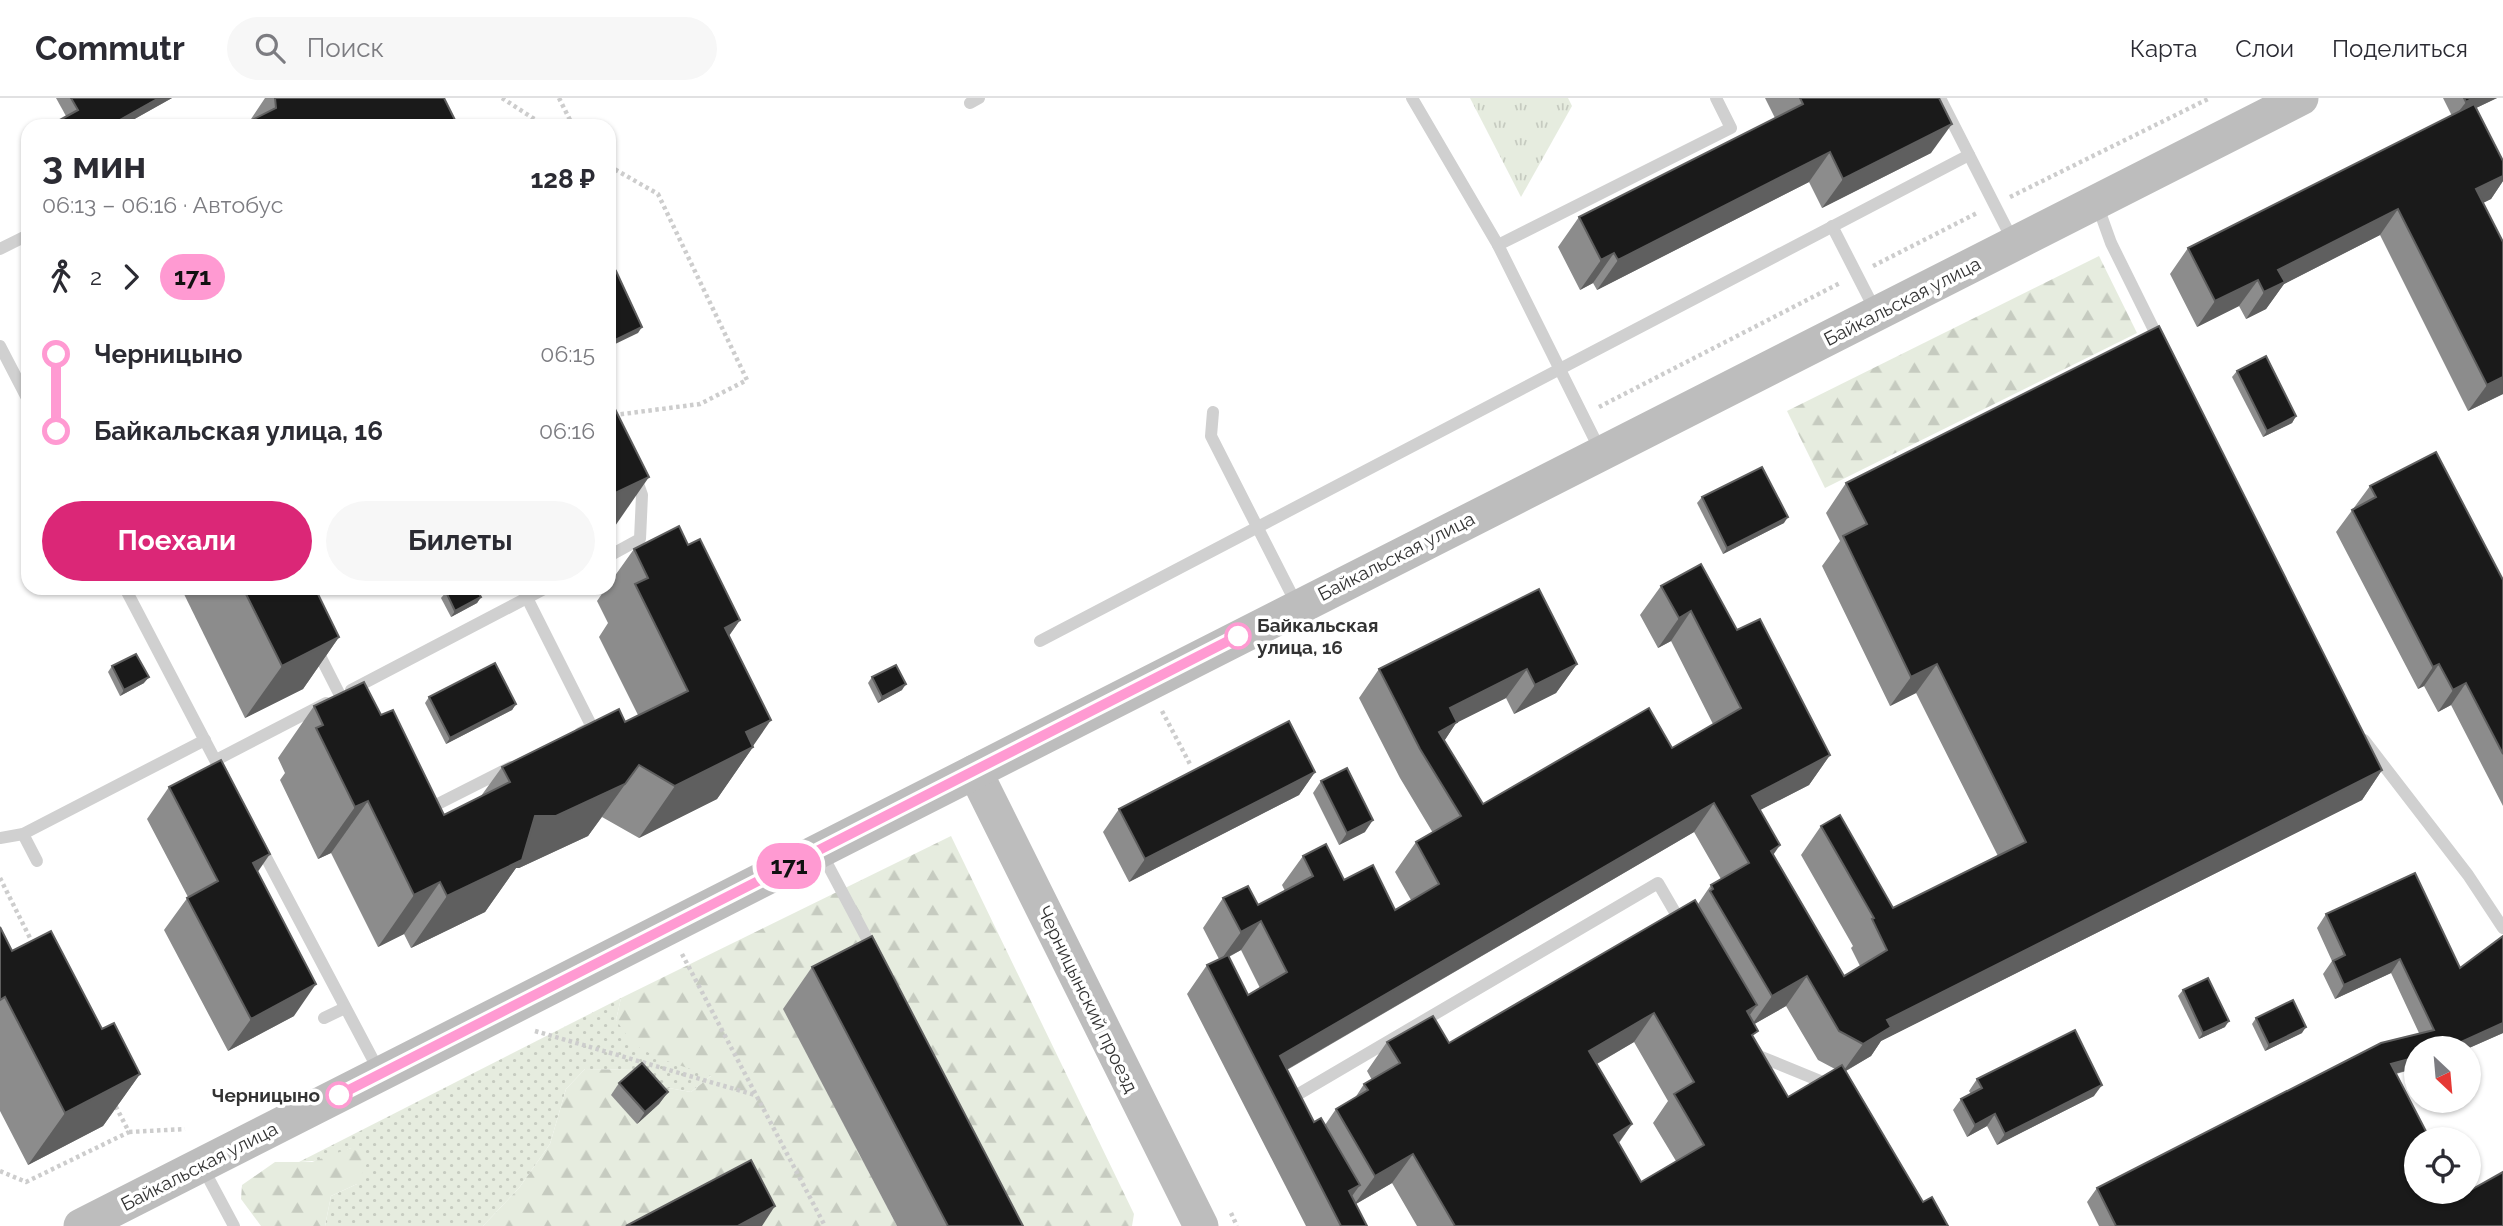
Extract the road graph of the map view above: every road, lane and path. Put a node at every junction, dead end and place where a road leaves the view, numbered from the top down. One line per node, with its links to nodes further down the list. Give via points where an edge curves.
1 (502, 98): 8 (path)
2 (559, 98): 9 (path)
3 (1412, 98): 17 (lane)
4 (1716, 98): 17 (lane, via 1731,128)
5 (1940, 98): 10 (lane)
6 (2210, 98): 13 (path)
7 (2301, 98): 12 (street, Байкальская улица)
8 (534, 119)
9 (570, 119)
10 (1969, 155): 13 (lane); 14 (lane)
11 (616, 170): 26 (path, via 658,194 747,380 700,404)
12 (2096, 202): 16 (street, Байкальская улица); 22 (lane, via 2111,243)
13 (1994, 204): 16 (lane); 19 (path)
14 (1832, 226): 19 (lane); 23 (lane)
15 (21, 238): 18 (lane)
16 (2014, 244): 20 (street, Байкальская улица)
17 (1498, 245): 23 (lane)
18 (0, 249)
19 (1857, 274): 20 (lane); 27 (path)
20 (1877, 313): 28 (street, Байкальская улица)
21 (0, 346): 24 (lane)
22 (2165, 352)
23 (1560, 369): 27 (lane); 30 (lane)
24 (21, 386)
25 (1213, 412): 30 (lane, via 1211,436)
26 (616, 415)
27 (1583, 415): 28 (lane)
28 (1602, 453): 35 (street, Байкальская улица)
29 (633, 468): 31 (lane, via 642,495 640,539)
30 (1257, 527): 35 (lane); 37 (lane)
31 (616, 551)
32 (129, 595): 43 (lane)
33 (521, 595): 38 (lane)
34 (526, 595): 42 (lane, via 592,727)
35 (1297, 606): 47 (street, Байкальская улица)
36 (310, 636): 38 (lane)
37 (1040, 641)
38 (340, 695): 40 (lane); 44 (lane)
39 (1160, 707): 46 (path)
40 (351, 718)
41 (2358, 728): 56 (lane)
42 (568, 739)
43 (205, 740): 44 (lane); 50 (lane)
44 (216, 760): 48 (lane)
45 (521, 762): 49 (lane)
46 (1191, 766)
47 (975, 772): 53 (street, Байкальская улица); 77 (street, Черницынский проезд)
48 (229, 785)
49 (415, 815)
50 (23, 834): 52 (lane); 54 (lane)
51 (255, 835): 61 (lane)
52 (0, 838)
53 (820, 850): 60 (lane); 65 (street, Байкальская улица)
54 (37, 861)
55 (0, 878): 58 (path)
56 (2503, 928)
57 (1692, 941): 69 (lane, via 1658,883 1285,1102)
58 (37, 950)
59 (681, 952): 68 (path)
60 (877, 959)
61 (345, 1008): 62 (lane); 65 (lane)
62 (324, 1018)
63 (531, 1030): 68 (path)
64 (1745, 1033): 66 (lane, via 1759,1056)
65 (380, 1074): 72 (street, Байкальская улица)
66 (1848, 1092)
67 (110, 1095): 71 (path)
68 (756, 1095): 76 (path)
69 (1291, 1114)
70 (185, 1129): 71 (path)
71 (128, 1132): 73 (path, via 26,1182)
72 (201, 1165): 74 (street, Байкальская улица); 75 (lane)
73 (0, 1171)
74 (80, 1226)
75 (234, 1226)
76 (825, 1226)
77 (1201, 1226)

